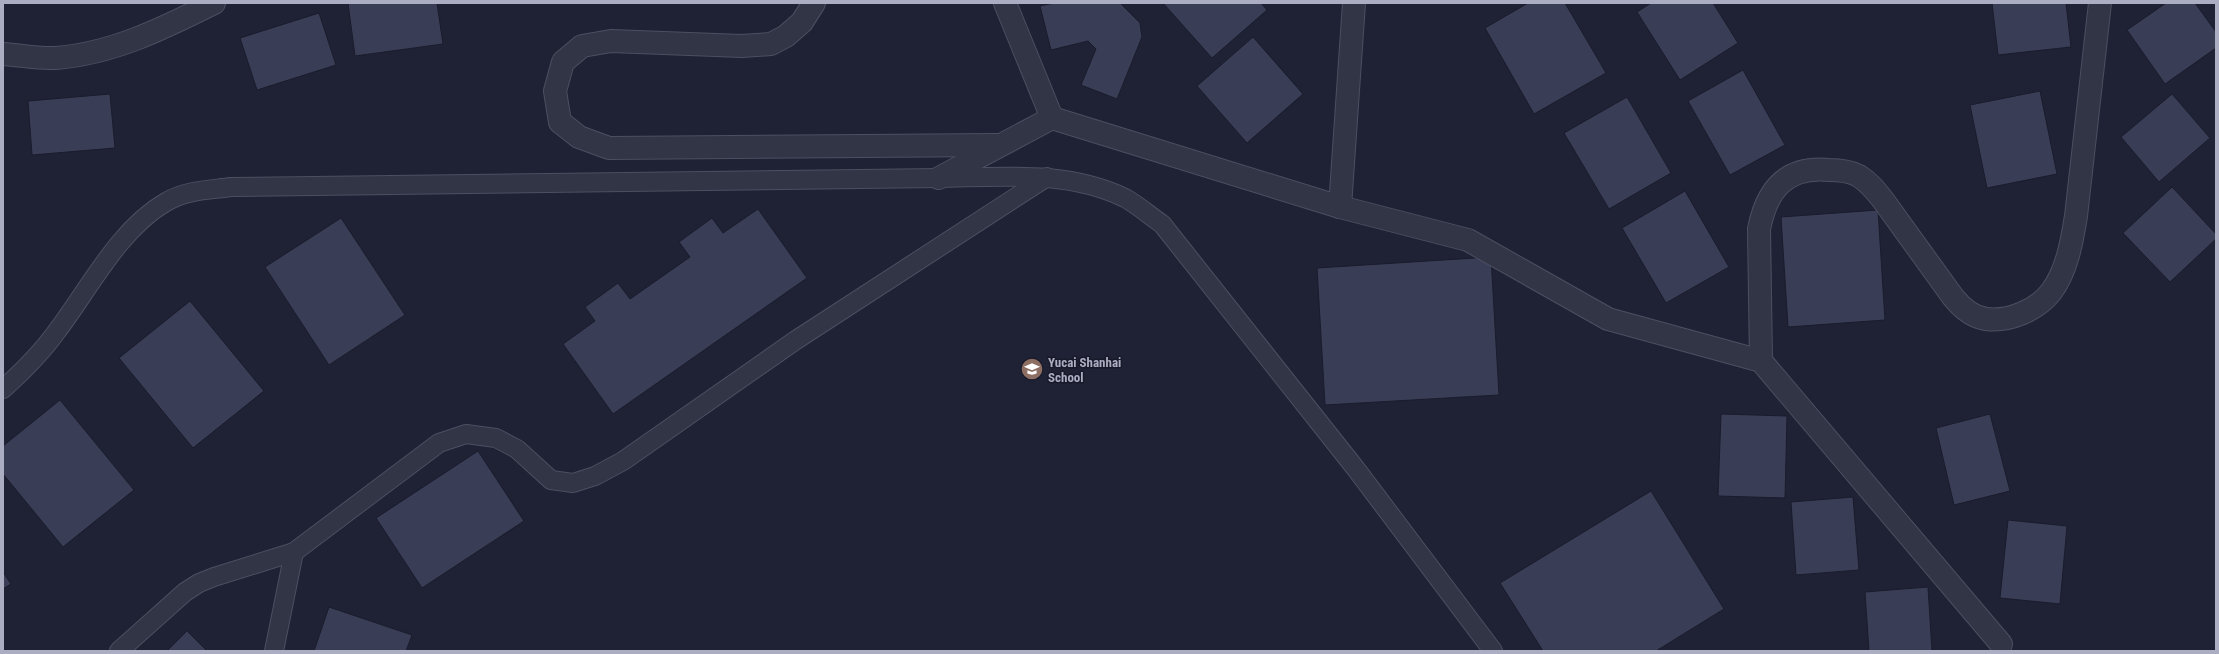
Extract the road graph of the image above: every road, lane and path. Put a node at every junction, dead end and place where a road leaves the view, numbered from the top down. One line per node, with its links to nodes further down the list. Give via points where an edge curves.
1 (214, 3): 6 (street, via 166,27 102,51 54,58)
2 (814, 3): 8 (street, via 802,22 786,36 771,44 742,46 611,41 582,46 563,62 555,91 560,122 579,137 609,148)
3 (1005, 3): 7 (street)
4 (1354, 3): 11 (street)
5 (2100, 3): 12 (street, via 2074,230 2058,280 2043,301 2027,311 2003,318 1985,319 1972,314 1962,308 1883,200 1859,176 1843,170 1819,169 1799,172 1782,180 1771,193 1762,211 1759,229)
6 (3, 54)
7 (1052, 118): 8 (street); 11 (street)
8 (1001, 145): 10 (street)
9 (1047, 177): 10 (lane); 14 (lane, via 796,340 623,461 595,476 573,483 551,480 518,449 496,438 466,434 439,443); 18 (lane, via 1084,183 1125,198 1162,224 1356,469)
10 (939, 178): 13 (lane, via 231,187 192,191 167,201 145,217 115,250 56,333)
11 (1340, 208): 12 (street, via 1468,240 1608,319)
12 (1761, 361): 15 (street)
13 (3, 389)
14 (294, 552): 16 (lane, via 200,583 185,592); 17 (lane)
15 (2001, 644)
16 (119, 651)
17 (274, 651)
18 (1493, 651)

